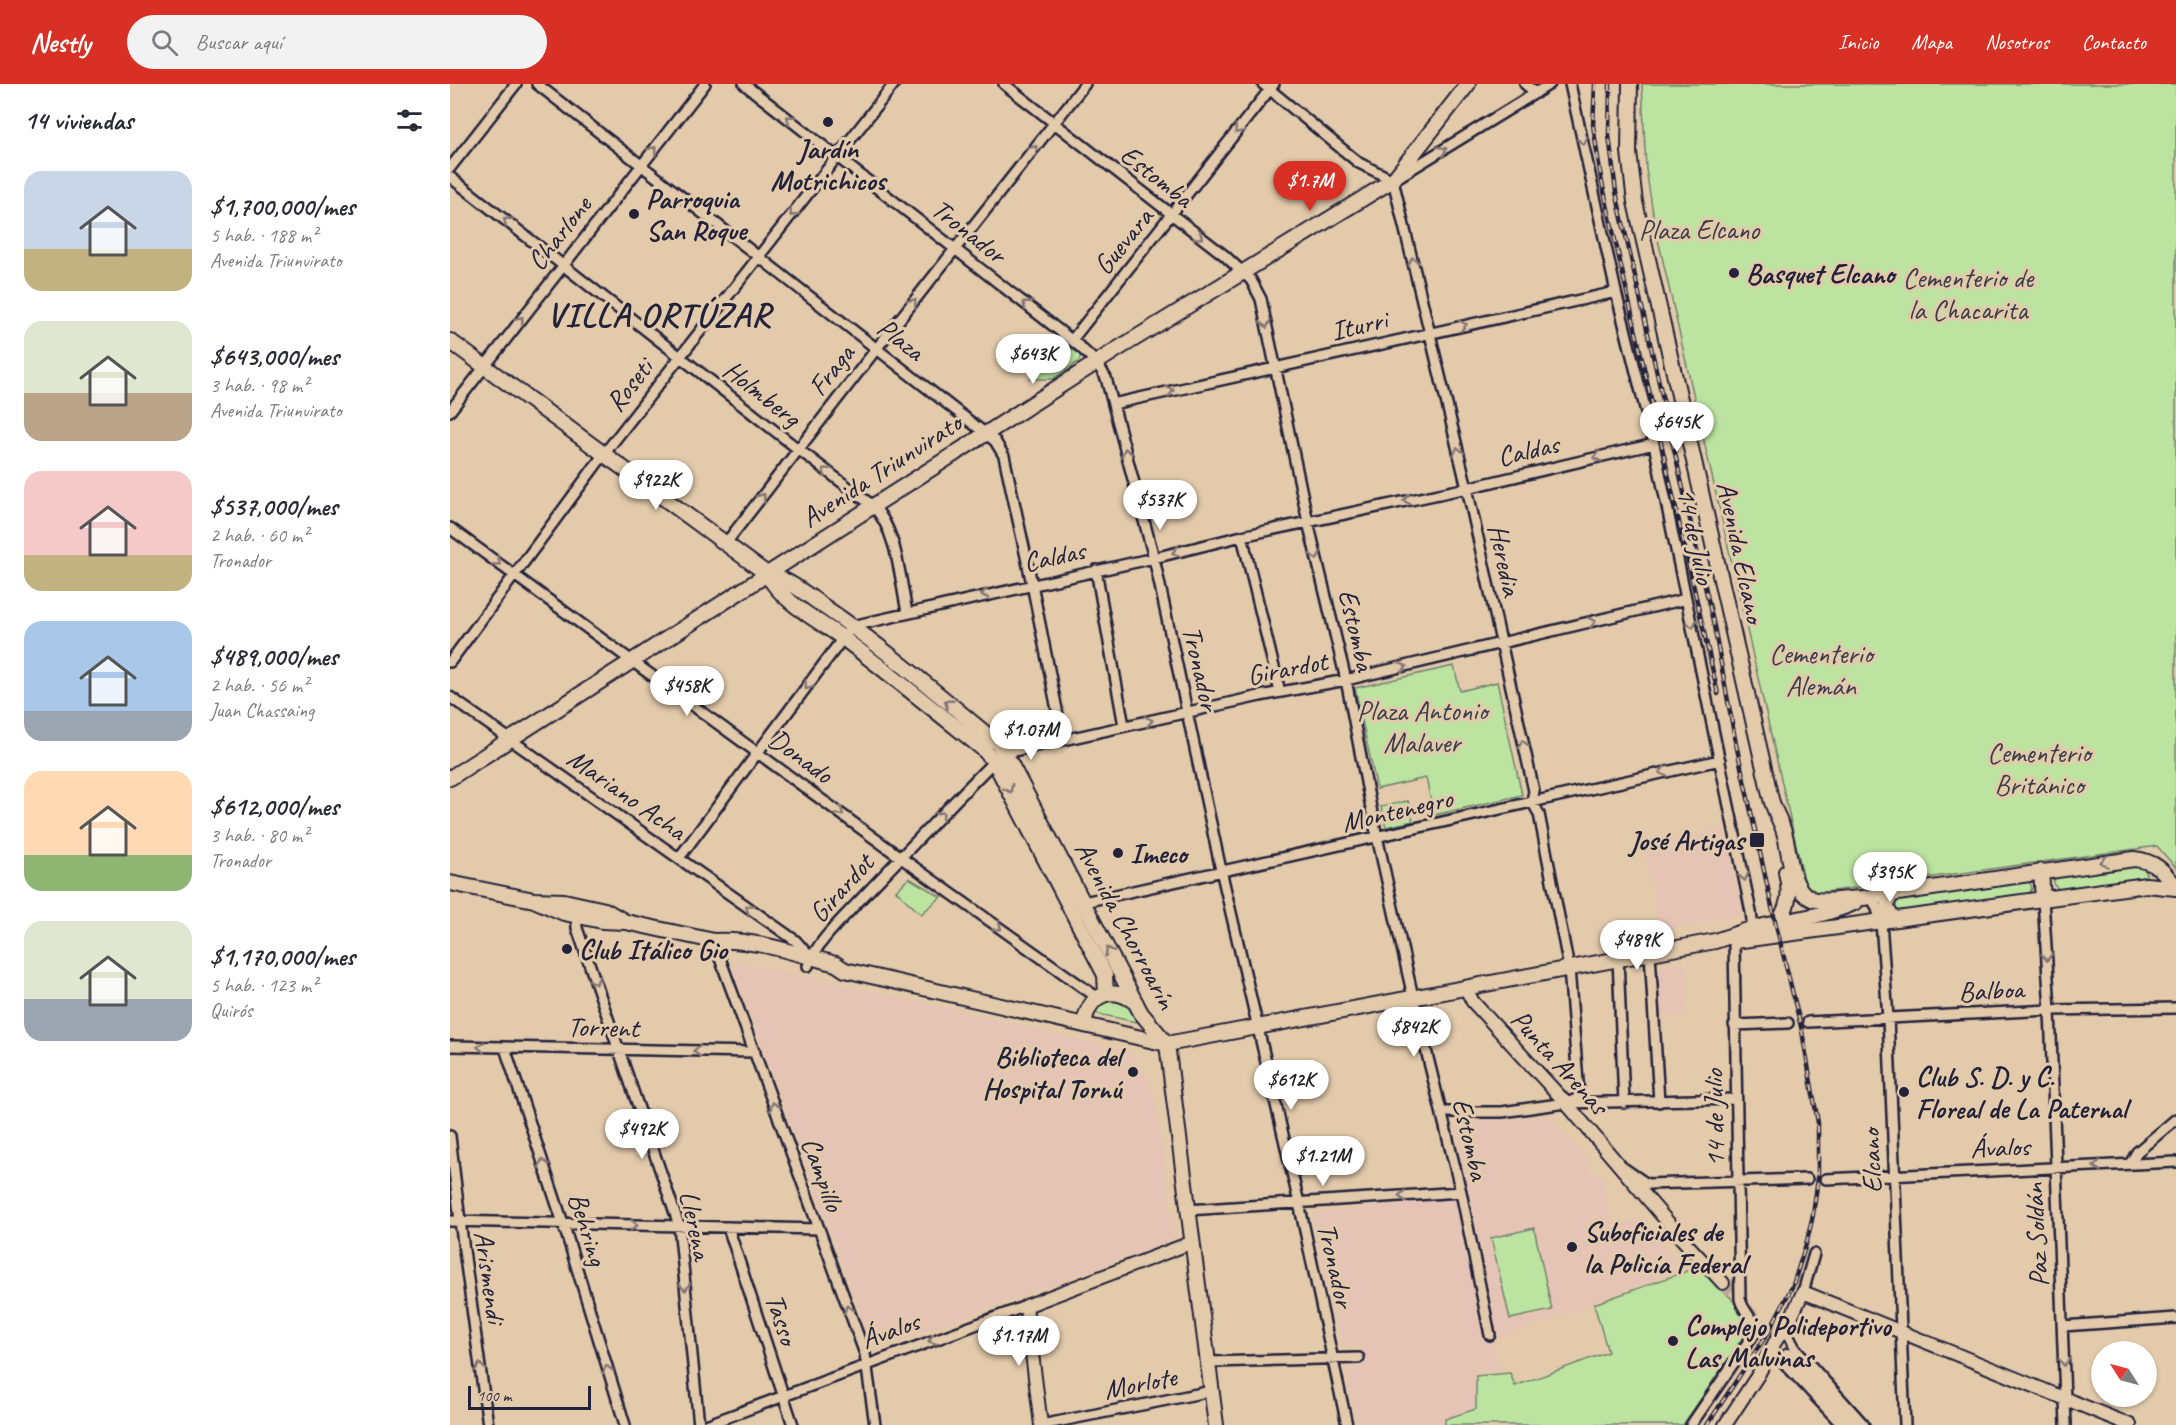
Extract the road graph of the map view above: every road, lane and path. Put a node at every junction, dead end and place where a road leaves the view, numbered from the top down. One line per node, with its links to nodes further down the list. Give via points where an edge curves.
1 (516, 84): 18 (street)
2 (537, 84): 17 (street, Plaza)
3 (705, 84): 17 (street, Charlone, one-way to 3)
4 (744, 84): 16 (street, Tronador, one-way to 4)
5 (894, 84): 16 (street, Roseti)
6 (1004, 84): 15 (street, Estomba)
7 (1085, 84): 15 (street, Fraga)
8 (1468, 84): 20 (main road, Avenida Triunvirato)
9 (1525, 84): 14 (street)
10 (1550, 84): 14 (street)
11 (1570, 84): 26 (street, 14 de Julio, one-way to 26)
12 (1630, 84): 79 (main road, Avenida Elcano, via 1629,152 1635,202)
13 (1269, 86): 20 (street, via 1359,163); 21 (street, Guevara, one-way to 21)
14 (1536, 93): 20 (street, one-way to 14)
15 (1054, 123): 21 (street, Estomba); 22 (street, Fraga, one-way to 15)
16 (837, 156): 22 (street, Tronador); 23 (street, Roseti, one-way to 23)
17 (641, 165): 23 (street, Plaza); 24 (street, Charlone)
18 (450, 168)
19 (450, 177): 24 (street, Holmberg, one-way to 19)
20 (1393, 180): 25 (main road, Avenida Triunvirato); 27 (street, Heredia, one-way to 20)
21 (1172, 216): 25 (street, Estomba, one-way to 25); 28 (street, Guevara)
22 (955, 248): 28 (street, Tronador, one-way to 22); 30 (street, Fraga, one-way to 22)
23 (760, 257): 30 (street, Plaza); 31 (street, Roseti)
24 (562, 265): 31 (street, Holmberg); 33 (street, Charlone, one-way to 24)
25 (1243, 272): 32 (main road, Avenida Triunvirato); 34 (street, Estomba, one-way to 34, via 1260,299)
26 (1616, 292): 27 (street, Iturri, one-way to 26); 38 (street, 14 de Julio)
27 (1430, 333): 34 (street, Iturri); 41 (street, Heredia, one-way to 27)
28 (1072, 340): 32 (street, Tronador)
29 (450, 341): 33 (main road, Avenida Chorroarín)
30 (877, 348): 37 (street, Plaza); 39 (street, Fraga)
31 (680, 357): 39 (street, Holmberg); 40 (street, Roseti)
32 (1096, 363): 35 (street, Tronador, via 1106,378); 37 (main road, Avenida Triunvirato)
33 (484, 366): 36 (street, Charlone); 40 (main road, Avenida Chorroarín)
34 (1275, 367): 35 (street, Iturri, one-way to 34); 43 (street, Estomba)
35 (1113, 404): 47 (street, Tronador, one-way to 35)
36 (450, 411)
37 (986, 433): 42 (main road, Avenida Triunvirato); 51 (street, Plaza, via 1004,456)
38 (1654, 444): 41 (street, Caldas, one-way to 41); 52 (street, 14 de Julio)
39 (798, 449): 42 (street, Holmberg, one-way to 39); 46 (street, Fraga, one-way to 39)
40 (604, 454): 46 (main road, Avenida Chorroarín); 50 (street, Roseti)
41 (1467, 488): 43 (street, Caldas, one-way to 43); 56 (street, Heredia)
42 (873, 506): 49 (main road, Avenida Triunvirato); 53 (street, Holmberg, via 890,531)
43 (1308, 522): 45 (street, Caldas); 59 (street, Estomba, one-way to 59)
44 (450, 528): 50 (street, Donado, one-way to 50)
45 (1242, 536): 47 (street, Caldas, one-way to 47); 60 (street)
46 (726, 543): 49 (main road, Avenida Chorroarín)
47 (1154, 558): 48 (street, Caldas); 62 (street, Tronador)
48 (1096, 570): 51 (street, Caldas); 63 (street)
49 (767, 574): 54 (main road, Avenida Chorroarín, via 794,585); 55 (main road, Avenida Chorroarín, via 785,598); 57 (main road, Avenida Triunvirato)
50 (515, 575): 57 (street, Donado); 58 (street, Roseti)
51 (1032, 584): 53 (street, Caldas, one-way to 53); 65 (street, Plaza)
52 (1686, 599): 56 (street, Girardot, one-way to 52); 68 (street, 14 de Julio, one-way to 68)
53 (908, 612): 54 (street, Caldas)
54 (852, 626): 55 (street); 67 (main road, Avenida Chorroarín, one-way to 54, via 997,743)
55 (843, 639): 66 (street, one-way to 66); 67 (main road, Avenida Chorroarín, via 983,749)
56 (1500, 644): 59 (street, Girardot, one-way to 56); 70 (street, Heredia, one-way to 56, via 1534,791)
57 (631, 660): 64 (main road, Avenida Triunvirato); 66 (street, Donado)
58 (450, 662)
59 (1346, 680): 60 (street, Girardot); 72 (street, Estomba)
60 (1280, 692): 62 (street, Girardot)
61 (450, 697): 64 (street, Mariano Acha)
62 (1189, 713): 63 (street, Girardot, one-way to 62); 75 (street, Tronador)
63 (1125, 726): 65 (street, Girardot)
64 (510, 739): 69 (main road, Avenida Triunvirato); 74 (street, Mariano Acha)
65 (1062, 740): 67 (street, Girardot)
66 (759, 752): 73 (street, Donado, one-way to 73); 74 (street)
67 (1000, 757): 71 (main road, Avenida Chorroarín); 73 (street, Girardot, one-way to 67)
68 (1720, 760): 70 (street, Montenegro, one-way to 70); 91 (street, 14 de Julio, one-way to 91)
69 (450, 778)
70 (1532, 801): 72 (street, Montenegro); 100 (street, Heredia, via 1539,814)
71 (1038, 830): 83 (main road, Avenida Chorroarín); 84 (main road, Avenida Chorroarín)
72 (1377, 835): 75 (street, Montenegro); 103 (street, Estomba)
73 (900, 857): 99 (street, Girardot); 102 (street, Donado, one-way to 102)
74 (679, 858): 90 (street, Mariano Acha, one-way to 74)
75 (1221, 870): 83 (street, Montenegro); 112 (street, Tronador)
76 (2041, 871): 78 (main road, one-way to 76, via 2160,867 2144,860); 80 (main road); 82 (main road)
77 (450, 883): 85 (main road, via 534,900 564,901)
78 (2176, 887): 82 (main road, via 2146,885)
79 (1795, 889): 81 (main road, via 1820,901); 86 (main road, Avenida Elcano, via 1796,903); 89 (main road)
80 (1894, 893): 81 (main road); 87 (main road, via 1887,907)
81 (1867, 898): 86 (main road); 88 (street, Elcano, via 1876,906)
82 (2043, 899): 87 (main road); 106 (street, Paz Soldán, one-way to 106)
83 (1084, 902): 84 (main road); 104 (main road, Avenida Chorroarín, one-way to 83)
84 (1070, 908): 102 (main road, Avenida Chorroarín, via 1105,975)
85 (577, 910): 93 (main road, via 602,921 626,922); 116 (street, Llerena, one-way to 116, via 577,928)
86 (1807, 917): 89 (main road); 92 (main road)
87 (1897, 920): 88 (main road)
88 (1881, 922): 92 (main road); 107 (street, Elcano)
89 (1776, 925): 91 (main road)
90 (778, 929): 96 (street); 99 (street, Mariano Acha, via 804,948)
91 (1753, 929): 94 (main road)
92 (1824, 929): 95 (main road)
93 (714, 941): 96 (main road); 99 (main road, via 727,948); 117 (street, Campillo)
94 (1715, 941): 95 (main road); 97 (main road)
95 (1734, 941): 111 (street, 14 de Julio)
96 (770, 948): 99 (main road)
97 (1650, 953): 98 (main road); 119 (street)
98 (1618, 958): 100 (main road); 121 (street)
99 (809, 962): 110 (main road, via 834,972 844,970)
100 (1569, 968): 101 (main road); 120 (street, Heredia, via 1579,1094)
101 (1465, 987): 103 (main road); 120 (street, Punta Arenas, via 1473,1002)
102 (1102, 996): 104 (main road, via 1122,995); 110 (main road, via 1090,1005)
103 (1413, 997): 112 (main road); 122 (street, Estomba)
104 (1136, 1003): 113 (main road, Avenida Chorroarín)
105 (2176, 1008): 106 (street, Balboa)
106 (2050, 1010): 107 (street, Balboa); 128 (street, Paz Soldán)
107 (1888, 1018): 108 (street, Balboa); 129 (street, Elcano)
108 (1808, 1022)
109 (1788, 1023): 111 (street)
110 (1084, 1025): 113 (main road)
111 (1734, 1025): 118 (street, 14 de Julio)
112 (1257, 1026): 113 (main road); 134 (street, Tronador)
113 (1167, 1044): 135 (main road, Avenida Chorroarín)
114 (450, 1046): 115 (street, Torrent, one-way to 114)
115 (505, 1048): 116 (street, Torrent); 137 (street, Behring, one-way to 115)
116 (617, 1049): 117 (street, Torrent, one-way to 116); 138 (street, Llerena)
117 (755, 1052): 140 (street, Campillo, one-way to 117)
118 (1735, 1099): 119 (street); 132 (street, 14 de Julio)
119 (1659, 1102): 121 (street)
120 (1566, 1103): 121 (street); 122 (street, via 1502,1112); 127 (street, Punta Arenas)
121 (1624, 1103)
122 (1442, 1112): 133 (street, Estomba)
123 (2176, 1119): 126 (street, via 2137,1152)
124 (450, 1136): 136 (street, Arismendi)
125 (2176, 1162): 126 (street, Ávalos)
126 (2130, 1164): 128 (street, Ávalos, one-way to 128)
127 (1622, 1168): 132 (street, Punta Arenas, via 1647,1184); 143 (street, Punta Arenas)
128 (2056, 1169): 129 (street, Ávalos); 148 (street, Paz Soldán)
129 (1894, 1176): 131 (street, Ávalos); 149 (street, Elcano)
130 (1807, 1179): 132 (street)
131 (1826, 1179)
132 (1738, 1182): 169 (street, 14 de Julio, via 1740,1294 1741,1304 1754,1324 1753,1336)
133 (1461, 1192): 134 (street, one-way to 134); 150 (street, Estomba)
134 (1299, 1203): 135 (street); 153 (street, Tronador)
135 (1188, 1210): 141 (main road, Avenida Chorroarín)
136 (455, 1221): 137 (street); 160 (street, Arismendi, one-way to 136)
137 (563, 1223): 138 (street, one-way to 138); 161 (street, Behring, one-way to 137)
138 (678, 1226): 139 (street); 162 (street, Llerena, one-way to 162)
139 (728, 1227): 140 (street); 158 (street, Tasso)
140 (819, 1229): 156 (street, Campillo, one-way to 140)
141 (1193, 1242): 145 (street, Ávalos); 155 (main road, Avenida Chorroarín)
142 (1815, 1254): 144 (street)
143 (1723, 1283)
144 (1803, 1292): 147 (street); 149 (street)
145 (1026, 1306): 156 (street, Ávalos, one-way to 156); 166 (street)
146 (2176, 1318): 148 (street)
147 (1786, 1326): 151 (street); 173 (street, via 1795,1348)
148 (2063, 1326): 159 (street, Paz Soldán, one-way to 159)
149 (1901, 1331): 159 (street); 174 (street, Elcano)
150 (1490, 1335)
151 (1771, 1349): 170 (street); 171 (street)
152 (1788, 1354): 172 (street)
153 (1334, 1358): 154 (street, Morlote); 155 (street, Morlote); 168 (street, Tronador)
154 (1359, 1358)
155 (1209, 1362): 157 (main road, Avenida Chorroarín)
156 (867, 1364): 158 (street, Ávalos); 165 (street, Campillo)
157 (1212, 1391): 166 (street, Morlote); 167 (main road, Avenida Chorroarín)
158 (783, 1396): 163 (street, Ávalos); 164 (street, Tasso)
159 (2065, 1399): 175 (street, Paz Soldán); 176 (street)
160 (488, 1425)
161 (624, 1425)
162 (699, 1425)
163 (706, 1425)
164 (793, 1425)
165 (875, 1425)
166 (1041, 1425)
167 (1216, 1425)
168 (1347, 1425)
169 (1691, 1425)
170 (1725, 1425)
171 (1842, 1425)
172 (1855, 1425)
173 (1864, 1425)
174 (1905, 1425)
175 (2066, 1425)
176 (2130, 1425)

